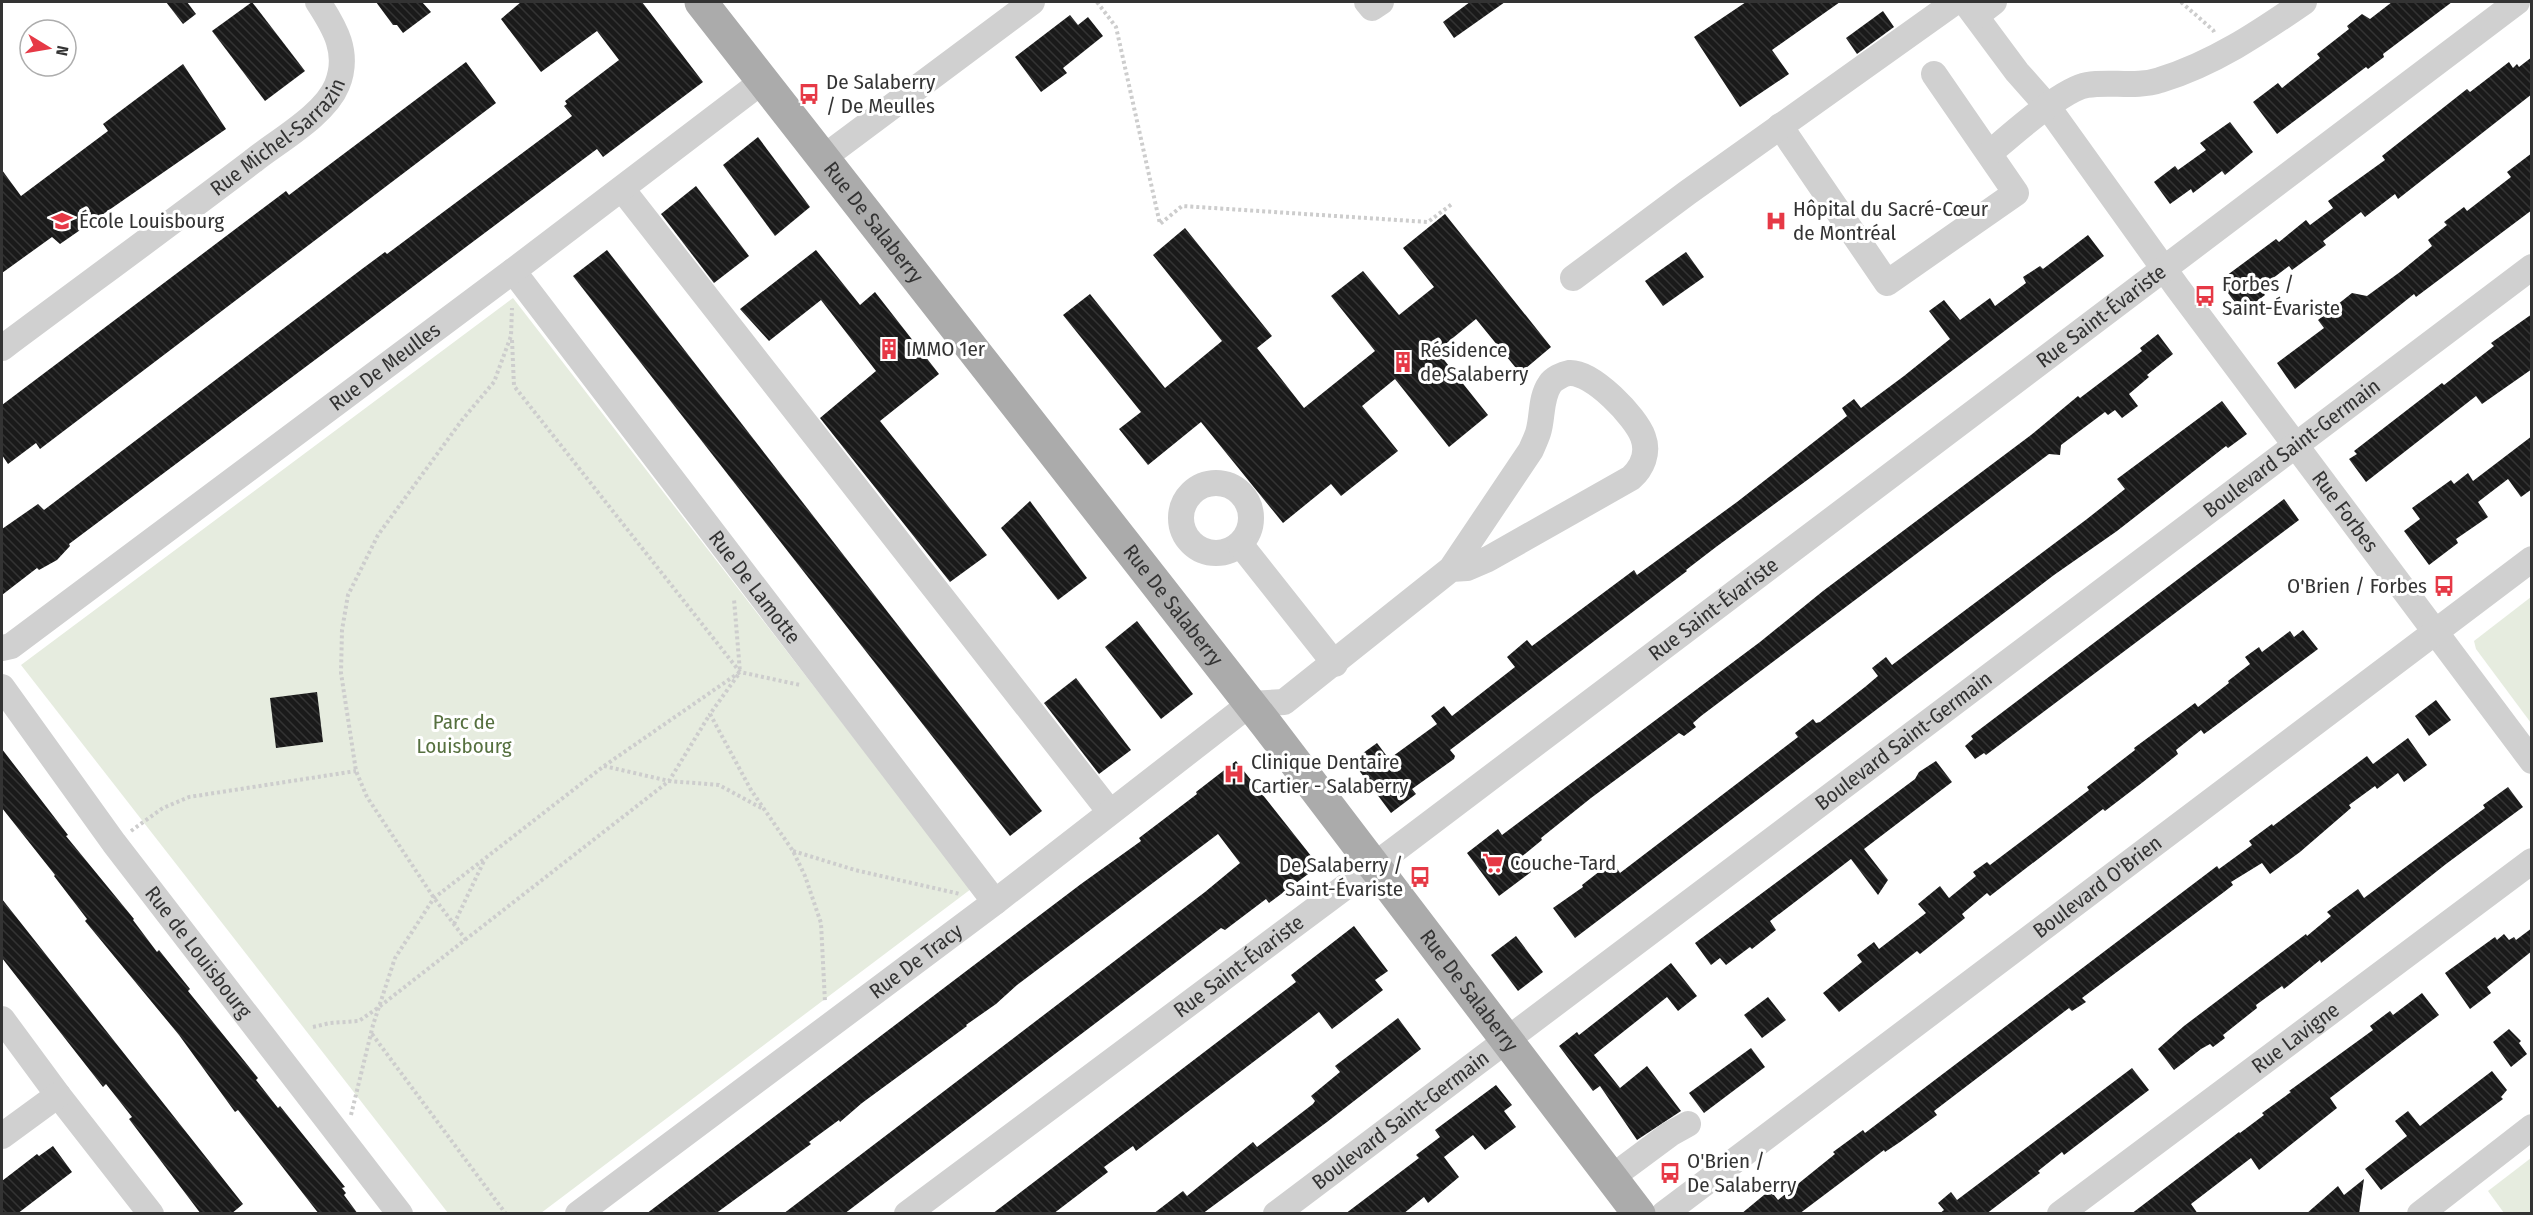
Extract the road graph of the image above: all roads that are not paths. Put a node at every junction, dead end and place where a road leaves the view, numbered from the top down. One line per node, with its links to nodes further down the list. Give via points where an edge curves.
1 (318, 2): 21 (street, Rue Michel-Sarrazin, via 336,31 342,51 341,74 328,100 224,183)
2 (701, 2): 11 (main road, Rue De Salaberry)
3 (1032, 2): 15 (street)
4 (1367, 2): 5 (street, via 1372,9)
5 (1381, 2)
6 (1955, 2): 13 (street)
7 (2304, 2): 12 (street, via 2204,64 2148,83 2079,87)
8 (2517, 2): 18 (street, Rue Saint-Évariste)
9 (1978, 6): 12 (street, Rue Forbes, via 2018,72)
10 (1934, 74): 14 (street)
11 (764, 80): 15 (main road, Rue De Salaberry); 16 (street, Rue De Meulles)
12 (2049, 107): 14 (street, via 2037,132 2015,148); 18 (street, Rue Forbes)
13 (1780, 126): 14 (street, via 1887,282 2016,193); 20 (street)
14 (1990, 153)
15 (823, 158): 30 (main road, Rue De Salaberry)
16 (622, 189): 19 (street, Rue De Meulles); 32 (street)
17 (2532, 267): 22 (street, Boulevard Saint-Germain)
18 (2164, 270): 22 (street, Rue Forbes); 33 (street, Rue Saint-Évariste)
19 (513, 271): 27 (street, Rue De Meulles, via 11,646); 35 (street, Rue De Lamotte)
20 (1574, 278)
21 (2, 348)
22 (2295, 447): 26 (street, Rue Forbes); 37 (street, Boulevard Saint-Germain)
23 (1240, 544): 28 (street)
24 (2532, 559): 26 (street, Boulevard O'Brien)
25 (1451, 569): 25 (street, via 1467,568 1488,559 1631,478 1642,468 1643,437 1621,405 1582,375 1570,373 1550,383 1530,450); 28 (street)
26 (2434, 632): 31 (street, Rue Forbes); 49 (street, Boulevard O'Brien)
27 (2, 648)
28 (1335, 664): 30 (street, via 1284,702)
29 (2, 687): 44 (street, Rue de Louisbourg, via 114,843)
30 (1250, 704): 32 (street, Rue De Tracy); 33 (main road, Rue De Salaberry)
31 (2532, 761)
32 (1110, 812): 35 (street, Rue De Tracy)
33 (1374, 865): 37 (main road, Rue De Salaberry); 46 (street, Rue Saint-Évariste)
34 (2526, 873): 50 (street, Rue Lavigne)
35 (995, 902): 45 (street, Rue De Tracy)
36 (2, 1018): 38 (street)
37 (1507, 1037): 42 (main road, Rue De Salaberry); 47 (street, Boulevard Saint-Germain)
38 (58, 1095): 41 (street); 43 (street)
39 (1688, 1124): 42 (street)
40 (2532, 1127): 51 (street)
41 (2, 1136)
42 (1612, 1177): 48 (main road, Rue De Salaberry)
43 (151, 1214)
44 (400, 1214)
45 (578, 1214)
46 (907, 1214)
47 (1276, 1214)
48 (1639, 1214)
49 (1664, 1214)
50 (2060, 1214)
51 (2420, 1214)

